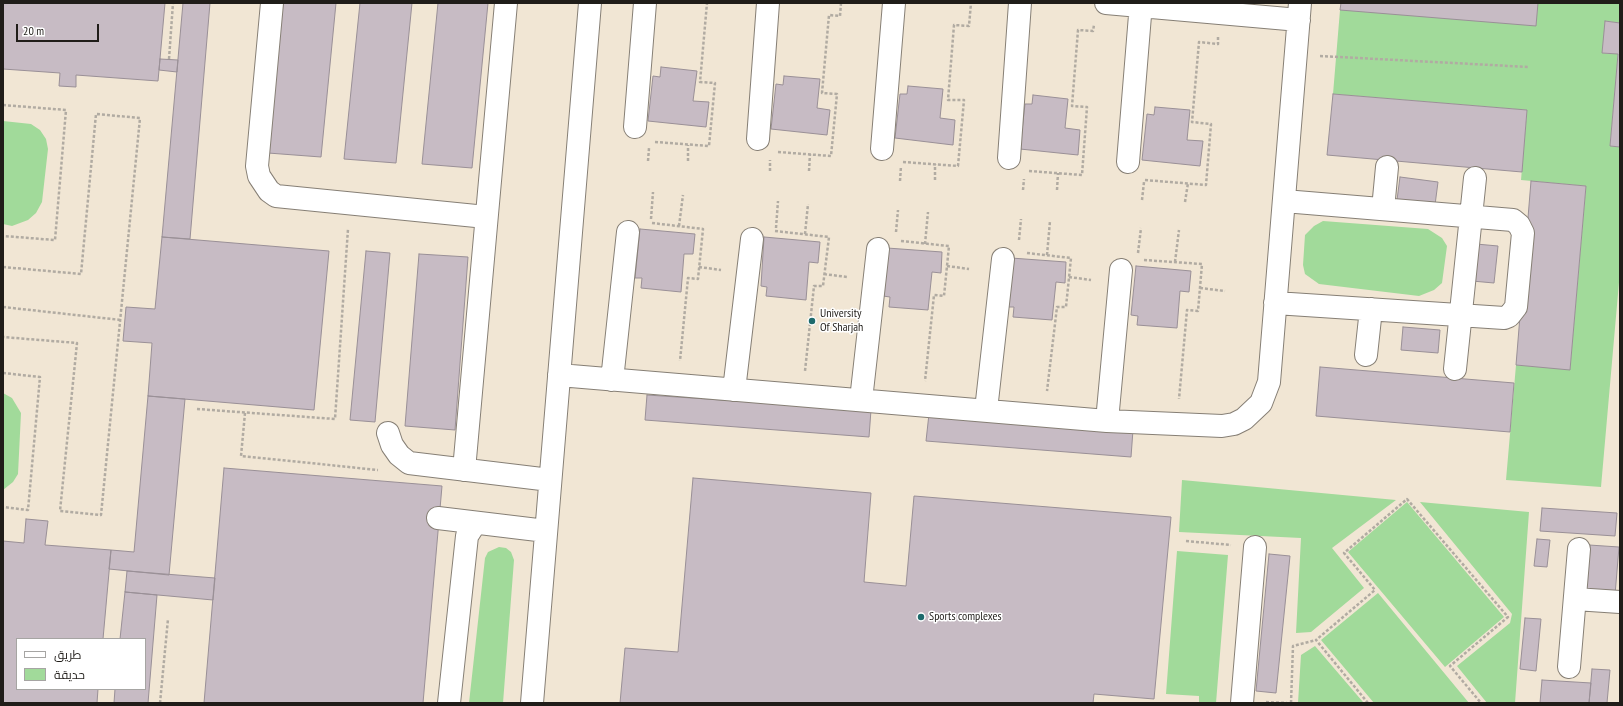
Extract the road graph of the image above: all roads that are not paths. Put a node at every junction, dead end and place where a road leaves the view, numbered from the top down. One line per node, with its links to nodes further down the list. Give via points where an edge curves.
1 (272, 3): 20 (street, via 257,166 259,176 269,191 276,196)
2 (506, 3): 20 (street)
3 (590, 3): 32 (street)
4 (645, 3): 11 (street)
5 (768, 3): 12 (street)
6 (894, 3): 13 (street)
7 (1020, 3): 14 (street)
8 (1106, 3): 9 (street)
9 (1141, 5): 10 (street, via 1220,13); 15 (street)
10 (1299, 11): 18 (street)
11 (635, 127)
12 (758, 139)
13 (882, 149)
14 (1008, 158)
15 (1128, 162)
16 (1387, 167): 19 (street)
17 (1475, 178): 21 (street)
18 (1284, 201): 19 (street); 27 (street)
19 (1383, 209): 21 (street)
20 (486, 217): 39 (street)
21 (1471, 217): 29 (street); 29 (street, via 1513,220 1522,229 1516,307 1513,313 1504,318)
22 (628, 232): 33 (street)
23 (752, 239): 34 (street)
24 (886, 245): 35 (street)
25 (1010, 256): 36 (street)
26 (1121, 270): 37 (street)
27 (1275, 303): 28 (street); 37 (street, via 1269,382 1261,403 1244,419 1222,426)
28 (1371, 309): 29 (street); 30 (street)
29 (1461, 314): 31 (street)
30 (1366, 356)
31 (1455, 369)
32 (559, 375): 33 (street); 40 (street)
33 (612, 380): 34 (street)
34 (734, 390): 35 (street)
35 (861, 400): 36 (street)
36 (986, 410): 37 (street)
37 (1107, 421)
38 (388, 433): 39 (street, via 392,445 409,463)
39 (464, 470): 40 (street)
40 (550, 480): 43 (street)
41 (438, 518): 42 (street)
42 (480, 523): 43 (street); 49 (street, via 474,525 467,536)
43 (546, 531): 50 (street)
44 (1255, 547): 51 (street)
45 (1579, 549): 46 (street)
46 (1575, 599): 47 (street); 48 (street)
47 (1620, 602)
48 (1569, 667)
49 (449, 703)
50 (532, 703)
51 (1242, 703)

